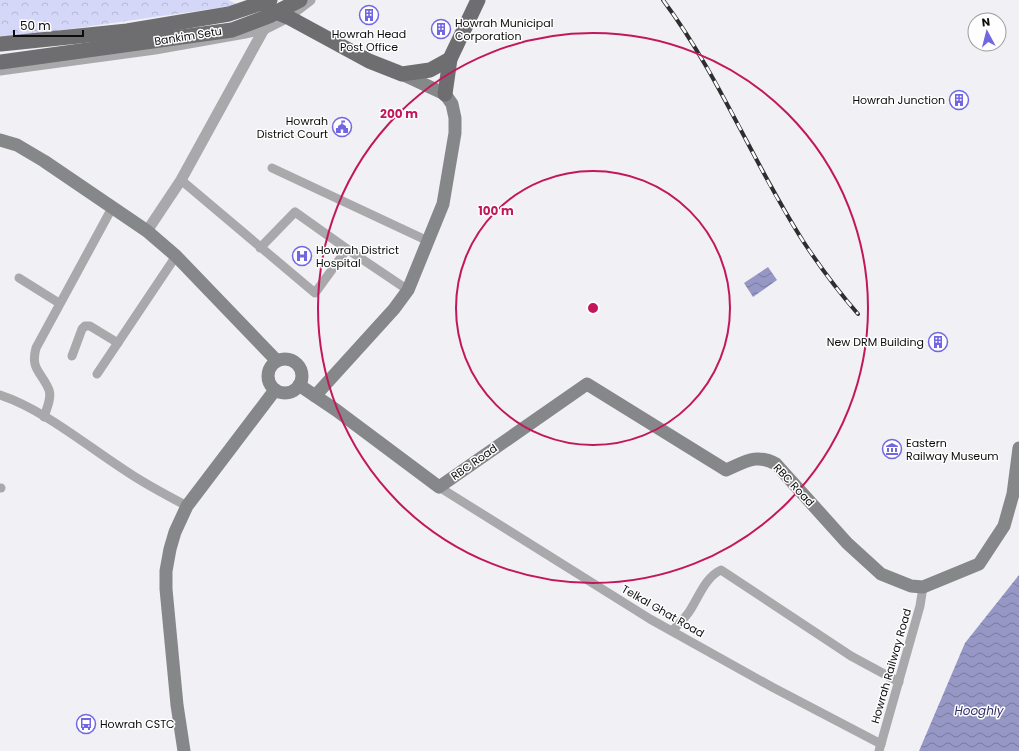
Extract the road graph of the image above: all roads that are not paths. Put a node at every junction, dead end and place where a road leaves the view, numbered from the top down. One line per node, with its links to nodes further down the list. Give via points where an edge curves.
1 (248, 0): 6 (main road); 7 (street)
2 (270, 0): 8 (main road, Bankim Setu, bridge, via 229,14 127,30)
3 (300, 0): 10 (main road, Bankim Setu, bridge, via 269,16 232,30)
4 (310, 0): 6 (street)
5 (478, 0): 9 (main road)
6 (288, 17): 7 (street); 11 (main road, via 369,61)
7 (264, 29): 10 (street, via 155,49); 15 (street)
8 (0, 44)
9 (450, 59): 11 (main road, via 430,70); 12 (main road)
10 (0, 65)
11 (402, 74): 12 (main road)
12 (444, 94): 18 (main road, via 452,104 455,133 444,204)
13 (0, 140): 16 (main road, via 16,145 44,161)
14 (272, 168): 18 (street)
15 (181, 180): 17 (street); 19 (street)
16 (112, 208): 17 (main road); 24 (street)
17 (147, 231): 21 (main road)
18 (428, 241): 23 (main road)
19 (260, 248): 20 (street, via 295,212); 20 (street, via 314,293)
20 (347, 249): 23 (street)
21 (176, 256): 25 (street); 27 (main road)
22 (19, 278): 24 (street)
23 (408, 290): 32 (main road, via 394,309)
24 (59, 303): 33 (street, via 39,338 33,359 37,371 50,391)
25 (118, 343): 26 (street, via 90,326 85,326); 28 (street)
26 (72, 356)
27 (277, 361): 29 (main road, via 288,359 298,365 302,375); 30 (main road, via 268,375)
28 (97, 374)
29 (299, 385): 30 (main road, via 291,392); 32 (main road)
30 (275, 390): 36 (main road)
31 (0, 395): 33 (street, via 13,399)
32 (315, 396): 35 (main road)
33 (44, 417): 36 (street, via 126,471)
34 (1019, 448): 37 (main road, via 1013,494 1004,526 979,564)
35 (439, 487): 37 (main road, RBC Road, via 587,384 726,470 752,459 766,458 776,464 847,543 881,574 911,586); 38 (street, Telkal Ghat Road)
36 (187, 506): 41 (main road, via 175,532 166,571 177,705)
37 (923, 587): 39 (street, Howrah Railway Road)
38 (672, 631): 39 (street, via 689,612 715,573 721,570 851,656); 40 (street, Telkal Ghat Road)
39 (899, 682): 40 (street, Howrah Railway Road)
40 (880, 747)
41 (184, 751)

